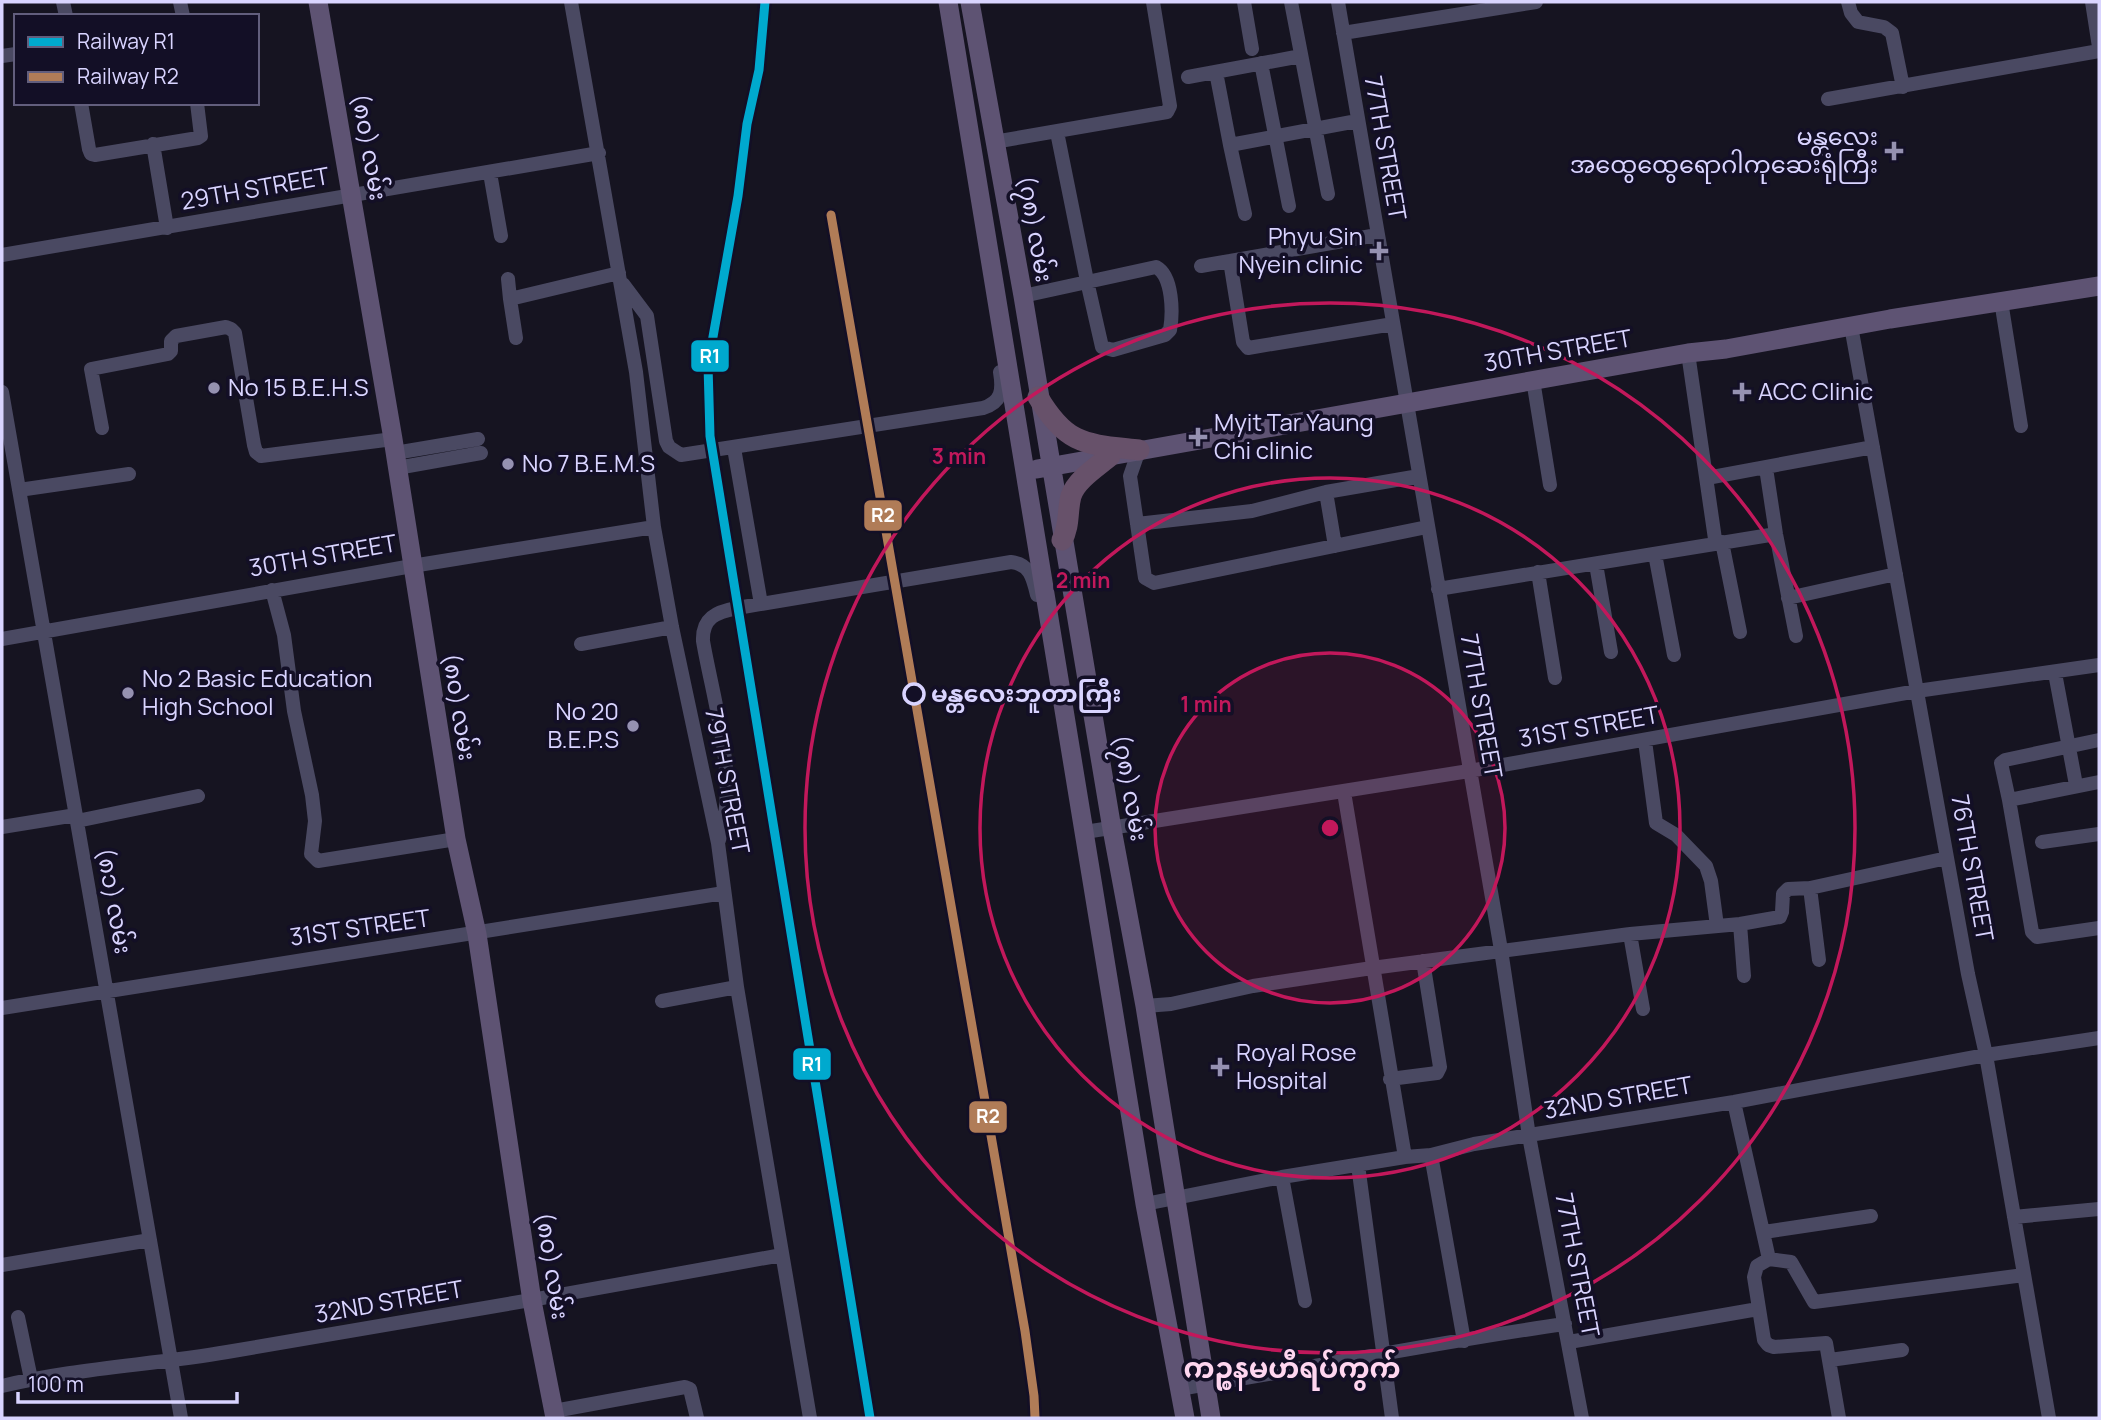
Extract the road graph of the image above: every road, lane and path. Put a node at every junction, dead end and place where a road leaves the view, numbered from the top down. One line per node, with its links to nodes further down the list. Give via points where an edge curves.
1 (318, 2): 33 (main road, (၈၀) လမ်း)
2 (571, 2): 31 (street, 79TH STREET)
3 (948, 2): 40 (main road, (၇၈) လမ်း)
4 (970, 2): 28 (main road, (၇၈) လမ်း)
5 (1153, 2): 26 (street, via 1170,106 1167,112)
6 (1244, 2): 14 (street)
7 (1291, 2): 16 (street)
8 (1338, 2): 13 (street, 77TH STREET)
9 (1536, 2): 12 (street)
10 (1849, 2): 20 (street, via 1858,22 1892,33)
11 (2092, 4): 15 (street)
12 (1490, 5): 13 (street)
13 (1343, 33): 24 (street, 77TH STREET)
14 (1252, 49)
15 (2099, 49): 20 (street)
16 (1301, 56): 17 (street); 25 (street)
17 (1261, 63): 18 (street); 27 (street)
18 (1216, 72): 19 (street); 30 (street)
19 (1188, 77)
20 (1903, 87): 21 (street)
21 (1828, 99)
22 (81, 105): 29 (street, via 91,154)
23 (197, 105): 29 (street, via 201,136)
24 (1357, 121): 25 (street); 38 (street, 77TH STREET)
25 (1315, 131): 27 (street); 34 (street)
26 (1058, 132): 28 (street); 46 (street)
27 (1275, 138): 30 (street); 35 (street)
28 (994, 142): 48 (main road, (၇၈) လမ်း)
29 (153, 144): 37 (street)
30 (1230, 145): 36 (street)
31 (599, 153): 32 (street, 29TH STREET); 44 (street, 79TH STREET)
32 (490, 173): 33 (street, 29TH STREET); 39 (street)
33 (352, 194): 37 (street, 29TH STREET); 65 (main road, (၈၀) လမ်း)
34 (1328, 194)
35 (1289, 206)
36 (1245, 214)
37 (167, 228): 41 (street, 29TH STREET)
38 (1377, 234): 42 (street); 51 (street, 77TH STREET)
39 (501, 236)
40 (988, 244): 63 (street, via 986,260 1002,390 996,402); 69 (main road, (၇၈) လမ်း)
41 (2, 255)
42 (1230, 261): 43 (street); 51 (street, via 1243,342 1248,348)
43 (1201, 266)
44 (620, 276): 49 (street); 63 (street, via 647,316 666,440 674,451 688,455); 77 (street, 79TH STREET)
45 (508, 279): 49 (street)
46 (1087, 281): 46 (street, via 1156,267 1163,270 1170,330 1106,350); 48 (street)
47 (2099, 286): 50 (main road, 30TH STREET)
48 (1023, 296): 57 (main road, (၇၈) လမ်း)
49 (510, 299): 53 (street)
50 (2001, 301): 52 (main road, 30TH STREET); 59 (street)
51 (1393, 324): 58 (street, 77TH STREET)
52 (1851, 326): 54 (main road, 30TH STREET); 62 (street, 76TH STREET)
53 (516, 338)
54 (1688, 353): 55 (main road, 30TH STREET); 72 (street)
55 (1533, 380): 58 (main road, 30TH STREET); 73 (street)
56 (2, 392): 74 (street, (၈၁) လမ်း)
57 (1038, 397): 64 (highway, via 1067,433 1098,446); 67 (main road, (၇၈) လမ်း)
58 (1406, 402): 64 (main road, 30TH STREET); 71 (street, 77TH STREET)
59 (2021, 426)
60 (102, 428): 65 (street, via 91,369 170,354 176,336 226,327 235,333 254,445 261,456)
61 (479, 446): 65 (street)
62 (1874, 447): 68 (street); 87 (street, 76TH STREET)
63 (734, 448): 91 (street)
64 (1139, 450): 66 (main road, 30TH STREET); 76 (street, via 1130,476)
65 (395, 453): 85 (main road, (၈၀) လမ်း)
66 (1110, 456): 67 (main road, 30TH STREET); 80 (highway, via 1072,494)
67 (1050, 466): 69 (main road, 30TH STREET); 80 (main road, (၇၈) လမ်း)
68 (1766, 468): 72 (street); 79 (street)
69 (1026, 471): 104 (main road, (၇၈) လမ်း)
70 (129, 474): 74 (street)
71 (1419, 476): 75 (street); 78 (street, 77TH STREET)
72 (1707, 478): 81 (street)
73 (1550, 485)
74 (19, 490): 93 (street, (၈၁) လမ်း)
75 (1326, 492): 76 (street, via 1252,511); 82 (street)
76 (1138, 524): 82 (street, via 1145,578 1154,583)
77 (654, 527): 85 (street, 30TH STREET); 92 (street, 79TH STREET)
78 (1427, 527): 82 (street); 88 (street, 77TH STREET)
79 (1776, 534): 81 (street); 90 (street)
80 (1062, 540): 116 (main road, (၇၈) လမ်း)
81 (1717, 543): 83 (street); 94 (street)
82 (1335, 546)
83 (1655, 554): 84 (street); 99 (street)
84 (1596, 564): 86 (street); 98 (street)
85 (412, 566): 89 (street, 30TH STREET); 119 (main road, (၈၀) လမ်း)
86 (1538, 572): 88 (street); 102 (street)
87 (1896, 574): 90 (street); 103 (street, 76TH STREET)
88 (1438, 589): 108 (street, 77TH STREET)
89 (272, 590): 93 (street, 30TH STREET); 119 (street, via 312,795 312,854 318,861)
90 (1788, 598): 95 (street)
91 (761, 604): 104 (street, via 1021,563 1031,573 1055,682); 121 (street, via 715,614 704,625 727,779 726,824)
92 (672, 627): 97 (street); 121 (street, 79TH STREET)
93 (44, 632): 96 (street, 30TH STREET); 114 (street, (၈၁) လမ်း)
94 (1740, 632)
95 (1796, 636)
96 (2, 639)
97 (580, 644)
98 (1611, 652)
99 (1674, 656)
100 (2099, 665): 101 (street, 31ST STREET)
101 (2055, 673): 103 (street, 31ST STREET); 107 (street)
102 (1555, 678)
103 (1917, 691): 106 (street, 31ST STREET); 122 (street, 76TH STREET)
104 (1062, 694): 117 (main road, (၇၈) လမ်း)
105 (2099, 740): 107 (street)
106 (1645, 741): 108 (street, 31ST STREET); 126 (street, via 1656,823 1676,835 1706,866)
107 (2070, 746): 110 (street); 113 (street, via 2001,763)
108 (1469, 771): 111 (street, 31ST STREET); 130 (street, 77TH STREET)
109 (2099, 782): 110 (street)
110 (2076, 785): 113 (street)
111 (1343, 792): 116 (street, 31ST STREET); 133 (street)
112 (198, 796): 114 (street)
113 (2008, 800): 127 (street, via 2032,932 2037,937)
114 (76, 818): 115 (street); 136 (street, (၈၁) လမ်း)
115 (2, 827)
116 (1112, 829): 117 (street, 31ST STREET); 138 (main road, (၇၈) လမ်း)
117 (1085, 832): 151 (main road, (၇၈) လမ်း)
118 (2099, 834): 120 (street)
119 (456, 839): 128 (main road, (၈၀) လမ်း)
120 (2042, 842)
121 (718, 843): 124 (street, 79TH STREET)
122 (1947, 858): 123 (street); 142 (street, 76TH STREET)
123 (1810, 888): 125 (street, via 1784,891 1780,917); 131 (street)
124 (724, 893): 128 (street, 31ST STREET); 135 (street, 79TH STREET)
125 (1740, 924): 126 (street); 134 (street)
126 (1717, 926): 129 (street)
127 (2099, 928)
128 (477, 934): 136 (street, 31ST STREET); 161 (main road, (၈၀) လမ်း)
129 (1630, 934): 130 (street); 140 (street)
130 (1501, 950): 132 (street); 145 (street, 77TH STREET)
131 (1819, 960)
132 (1423, 961): 133 (street); 143 (street, via 1440,1067 1437,1073)
133 (1373, 968): 138 (street); 143 (street)
134 (1744, 976)
135 (737, 987): 137 (street); 157 (street, 79TH STREET)
136 (107, 991): 139 (street, 31ST STREET); 156 (street, (၈၁) လမ်း)
137 (662, 1001)
138 (1145, 1006): 150 (main road, (၇၈) လမ်း)
139 (2, 1008)
140 (1643, 1009)
141 (2099, 1038): 142 (street, 32ND STREET)
142 (1986, 1055): 144 (street, 32ND STREET); 154 (street, 76TH STREET)
143 (1390, 1079): 147 (street)
144 (1734, 1102): 145 (street, 32ND STREET); 155 (street)
145 (1529, 1136): 146 (street, 32ND STREET); 165 (street, 77TH STREET)
146 (1431, 1155): 147 (street, 32ND STREET); 166 (street)
147 (1405, 1157): 148 (street, 32ND STREET)
148 (1358, 1164): 149 (street, 32ND STREET); 169 (street)
149 (1282, 1177): 150 (street, 32ND STREET); 162 (street)
150 (1175, 1198): 151 (street, 32ND STREET); 173 (main road, (၇၈) လမ်း)
151 (1145, 1204): 175 (main road, (၇၈) လမ်း)
152 (2099, 1209): 154 (street)
153 (1871, 1216): 155 (street)
154 (2014, 1217): 160 (street, 76TH STREET)
155 (1764, 1232): 158 (street)
156 (150, 1240): 159 (street); 171 (street, (၈၁) လမ်း)
157 (782, 1255): 161 (street, 32ND STREET); 179 (street, 79TH STREET)
158 (1769, 1259): 160 (street, via 1791,1262 1814,1302); 163 (street, via 1757,1266 1754,1277)
159 (2, 1265)
160 (2024, 1275): 185 (street, 76TH STREET)
161 (532, 1301): 171 (street, 32ND STREET); 176 (main road, (၈၀) လမ်း)
162 (1305, 1301)
163 (1758, 1309): 167 (street); 170 (street, via 1768,1345 1826,1343)
164 (18, 1317): 172 (street)
165 (1565, 1324): 166 (street); 167 (street, 77TH STREET)
166 (1464, 1341): 169 (street)
167 (1569, 1342): 183 (street, 77TH STREET)
168 (1902, 1350): 170 (street)
169 (1382, 1355): 173 (street); 182 (street)
170 (1830, 1360): 184 (street)
171 (171, 1362): 172 (street, 32ND STREET); 177 (street, (၈၁) လမ်း)
172 (31, 1379): 174 (street, 32ND STREET)
173 (1206, 1385): 175 (street); 181 (main road, (၇၈) လမ်း)
174 (2, 1386)
175 (1180, 1389): 180 (main road, (၇၈) လမ်း)
176 (555, 1415): 178 (street, via 685,1387 693,1396)
177 (181, 1418)
178 (697, 1418)
179 (810, 1418)
180 (1185, 1418)
181 (1211, 1418)
182 (1392, 1418)
183 (1582, 1418)
184 (1839, 1418)
185 (2049, 1418)

